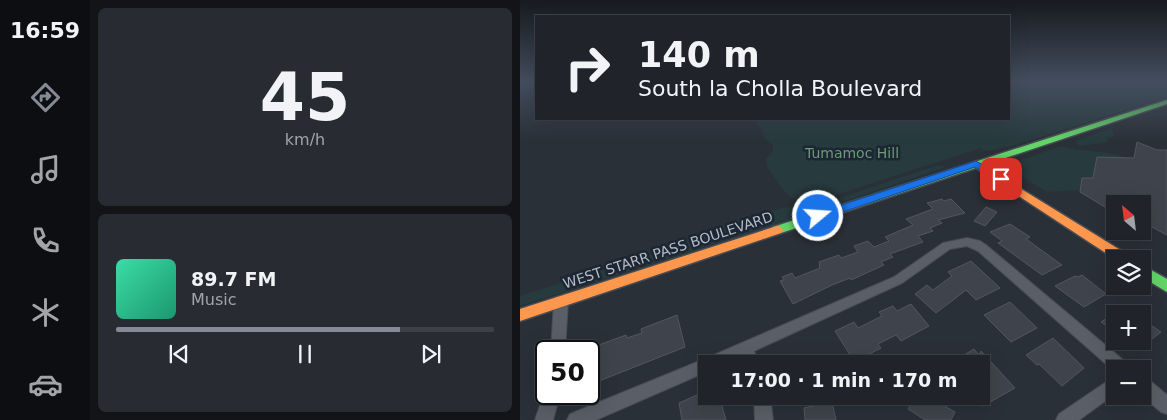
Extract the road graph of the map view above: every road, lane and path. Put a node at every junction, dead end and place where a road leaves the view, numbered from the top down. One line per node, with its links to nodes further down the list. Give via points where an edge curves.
1 (1167, 102): 2 (main road, WEST STARR PASS BOULEVARD)
2 (976, 164): 3 (main road); 6 (main road, WEST STARR PASS BOULEVARD)
3 (1111, 250)
4 (1151, 276): 5 (main road)
5 (1167, 286)
6 (561, 301): 7 (main road, WEST STARR PASS BOULEVARD); 8 (street)
7 (520, 315)
8 (559, 340)
9 (746, 349): 10 (street); 11 (street); 12 (street, via 898,280 947,246 967,240 982,248)
10 (732, 355)
11 (748, 355)
12 (1113, 360)
13 (698, 369): 20 (street)
14 (1106, 390): 22 (street)
15 (1151, 393): 18 (street)
16 (549, 405): 19 (street)
17 (763, 405): 21 (street)
18 (1167, 406)
19 (544, 420)
20 (576, 420)
21 (764, 420)
22 (1064, 420)

